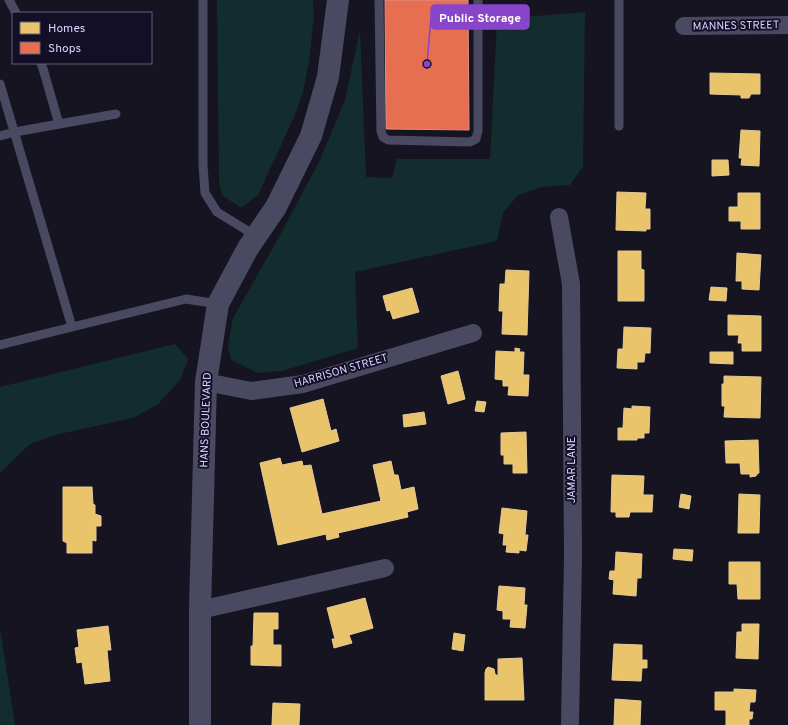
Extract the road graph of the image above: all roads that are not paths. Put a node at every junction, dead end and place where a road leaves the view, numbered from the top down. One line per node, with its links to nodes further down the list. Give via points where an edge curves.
1 (9, 0): 7 (lane)
2 (203, 0): 18 (lane, via 202,165 206,193 217,212)
3 (338, 0): 18 (street, HANS BOULEVARD, via 328,77 311,136 276,207)
4 (379, 0): 5 (lane, via 383,137 388,140 470,142 476,139 478,131)
5 (478, 0)
6 (619, 0): 14 (lane)
7 (15, 12)
8 (788, 25): 9 (street, MANNES STREET)
9 (684, 26)
10 (41, 64): 13 (lane)
11 (0, 84): 15 (lane)
12 (116, 114): 13 (lane)
13 (60, 124): 15 (lane)
14 (619, 126)
15 (15, 132): 16 (lane); 20 (lane)
16 (0, 136)
17 (559, 217): 27 (street, JAMAR LANE, via 571,284 573,555)
18 (256, 236): 19 (street, HANS BOULEVARD)
19 (218, 304): 20 (lane, via 186,298); 23 (street, HANS BOULEVARD)
20 (72, 328): 22 (lane)
21 (473, 333): 23 (street, HARRISON STREET, via 303,384 251,391)
22 (0, 345)
23 (206, 382): 25 (street, HANS BOULEVARD)
24 (385, 568): 25 (street)
25 (200, 610): 26 (street, HANS BOULEVARD)
26 (200, 725)
27 (570, 725)

